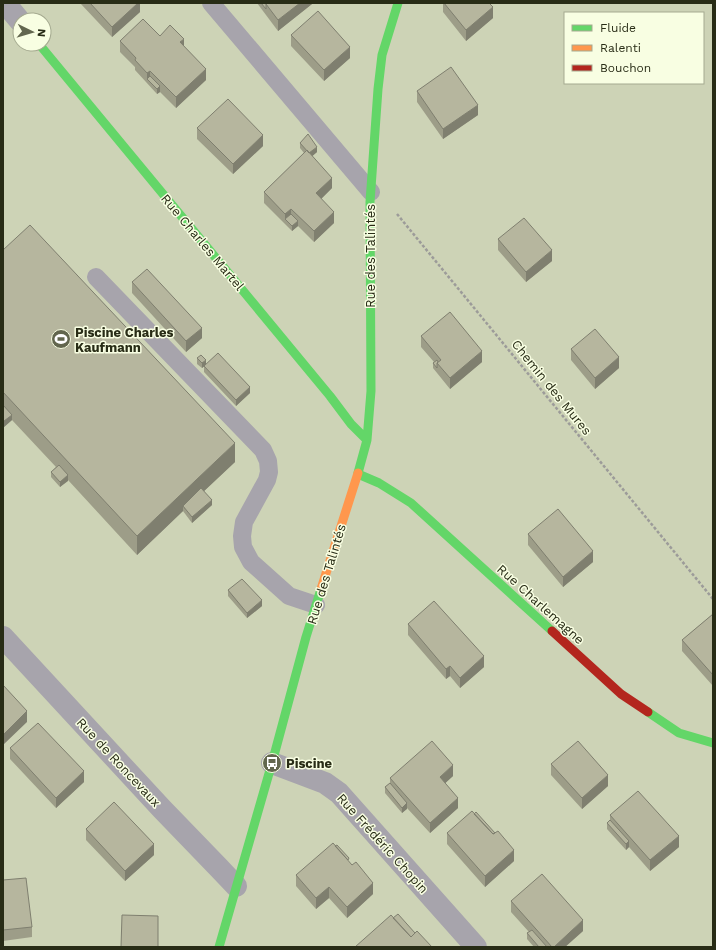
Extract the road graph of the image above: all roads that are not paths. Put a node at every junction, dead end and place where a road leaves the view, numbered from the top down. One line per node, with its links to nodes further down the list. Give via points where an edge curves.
1 (5, 3): 4 (street)
2 (211, 3): 6 (lane, Rue des Talintés)
3 (398, 3): 6 (street, Rue des Talintés, via 382,55)
4 (12, 12)
5 (46, 52): 8 (street, Rue Charles Martel, via 351,424)
6 (371, 192): 8 (street, Rue des Talintés, via 371,391)
7 (96, 277): 10 (lane, via 263,450 269,472 244,522 243,547 251,562 289,596)
8 (367, 440): 9 (street, Rue des Talintés)
9 (358, 474): 10 (street, Rue des Talintés); 12 (street, Rue Charlemagne, via 372,478 411,503 621,694 679,733)
10 (316, 605): 13 (street, Rue des Talintés)
11 (3, 637): 14 (street, Rue de Roncevaux)
12 (713, 743)
13 (272, 764): 14 (street, Rue des Talintés); 16 (street, Rue Frédéric Chopin, via 325,783 339,793)
14 (236, 886): 15 (street, Rue des Talintés)
15 (219, 947)
16 (476, 947)

